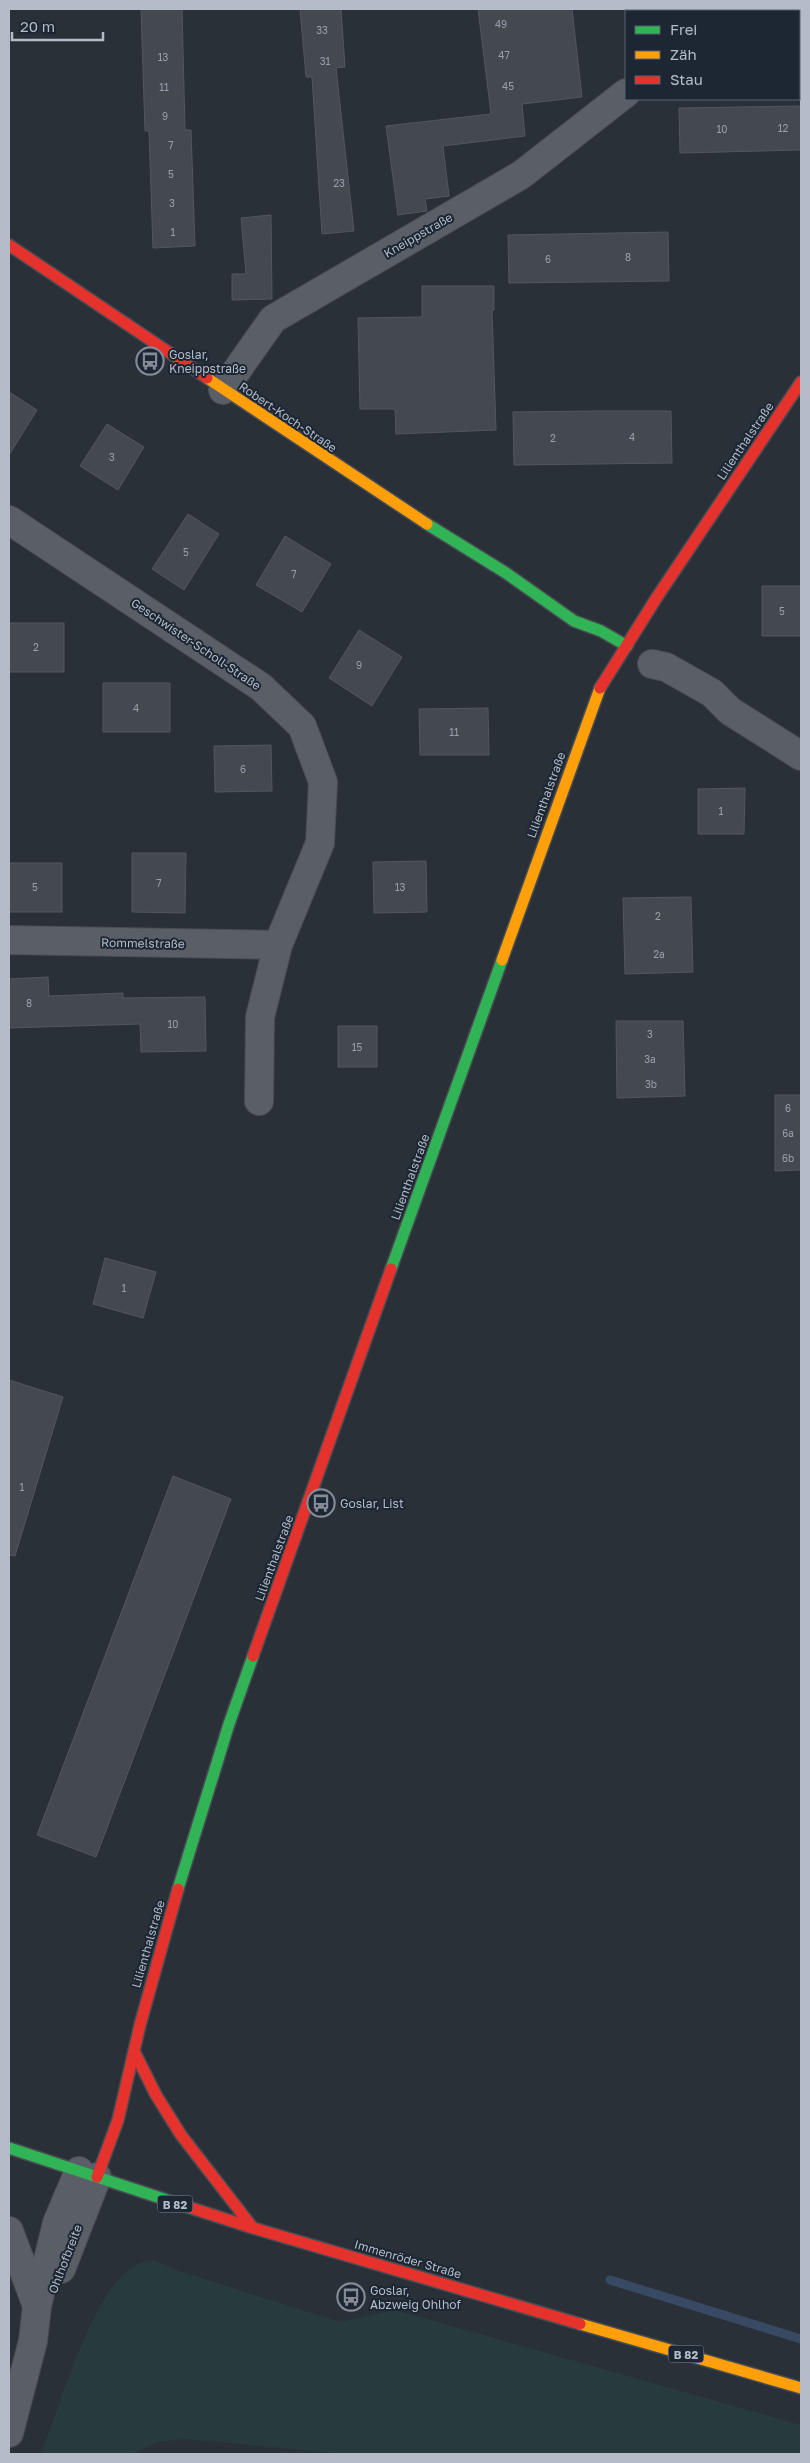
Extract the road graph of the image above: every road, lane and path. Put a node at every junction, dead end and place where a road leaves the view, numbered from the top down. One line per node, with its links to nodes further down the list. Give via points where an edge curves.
1 (625, 94): 4 (street, Kneippstraße, via 521,175 273,319)
2 (11, 251): 4 (street, Robert-Koch-Straße, via 44,267)
3 (801, 382): 10 (street, Lilienthalstraße)
4 (223, 390): 6 (street, Robert-Koch-Straße)
5 (9, 520): 13 (street, Geschwister-Scholl-Straße, via 261,687 302,726 323,782 320,843)
6 (506, 573): 7 (street, Robert-Koch-Straße, via 539,583); 9 (street, Robert-Koch-Straße, via 574,621)
7 (570, 603)
8 (585, 613): 9 (street, Robert-Koch-Straße)
9 (601, 631): 10 (street, Robert-Koch-Straße)
10 (627, 646): 11 (street, via 652,664 661,675 706,704 730,711); 15 (street, Lilienthalstraße, via 600,688 590,712 233,1714 182,1873)
11 (801, 756)
12 (9, 940): 13 (street, Rommelstraße)
13 (278, 945): 14 (street, Geschwister-Scholl-Straße, via 260,1017)
14 (259, 1101)
15 (140, 2025): 16 (street, Lilienthalstraße); 17 (street, Lilienthalstraße, via 126,2049)
16 (135, 2053): 19 (street, Lilienthalstraße, via 118,2120); 20 (street, via 181,2135)
17 (114, 2085)
18 (9, 2148): 19 (street, Immenröder Straße / B 82)
19 (86, 2171): 20 (street, Immenröder Straße / B 82); 22 (street, Ohlhofbreite, via 57,2224); 23 (street, Ohlhofbreite)
20 (253, 2228): 24 (street, Immenröder Straße / B 82)
21 (9, 2231): 22 (street, Ohlhofbreite)
22 (37, 2306): 23 (street, Ohlhofbreite)
23 (33, 2341): 25 (street, Ohlhofbreite)
24 (801, 2388)
25 (9, 2433)

